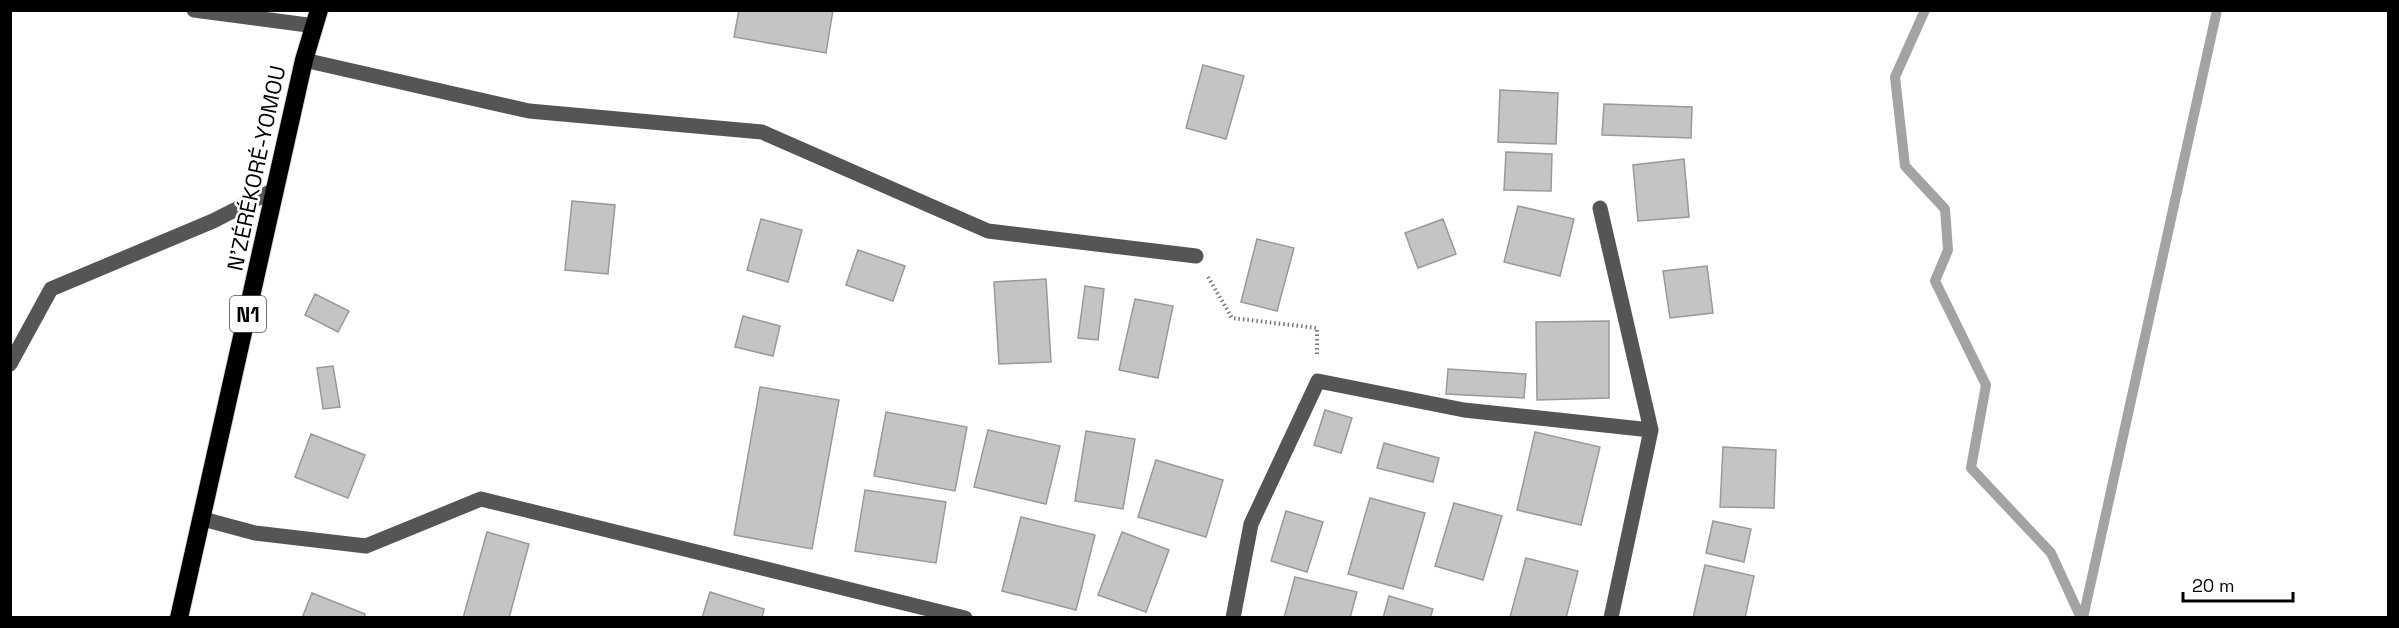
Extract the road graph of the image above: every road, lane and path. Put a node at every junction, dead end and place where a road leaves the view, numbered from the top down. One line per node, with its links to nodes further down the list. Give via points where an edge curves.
1 (194, 10): 2 (street)
2 (317, 18): 3 (highway, N'ZÉRÉKORÉ-YOMOU / N1)
3 (304, 60): 4 (highway, N'ZÉRÉKORÉ-YOMOU / N1); 6 (street, via 529,111 762,132 988,231)
4 (276, 189): 7 (street, via 213,221 51,289); 10 (highway, N'ZÉRÉKORÉ-YOMOU / N1)
5 (1600, 208): 9 (street)
6 (1196, 256): 8 (path, via 1232,318 1317,328)
7 (10, 364)
8 (1318, 381): 9 (street, via 1464,410); 13 (street, via 1251,524)
9 (1651, 430): 14 (street)
10 (203, 519): 11 (highway, N'ZÉRÉKORÉ-YOMOU / N1); 12 (street, via 255,533 366,546 481,499)
11 (179, 618)
12 (965, 618)
13 (1233, 618)
14 (1611, 618)

